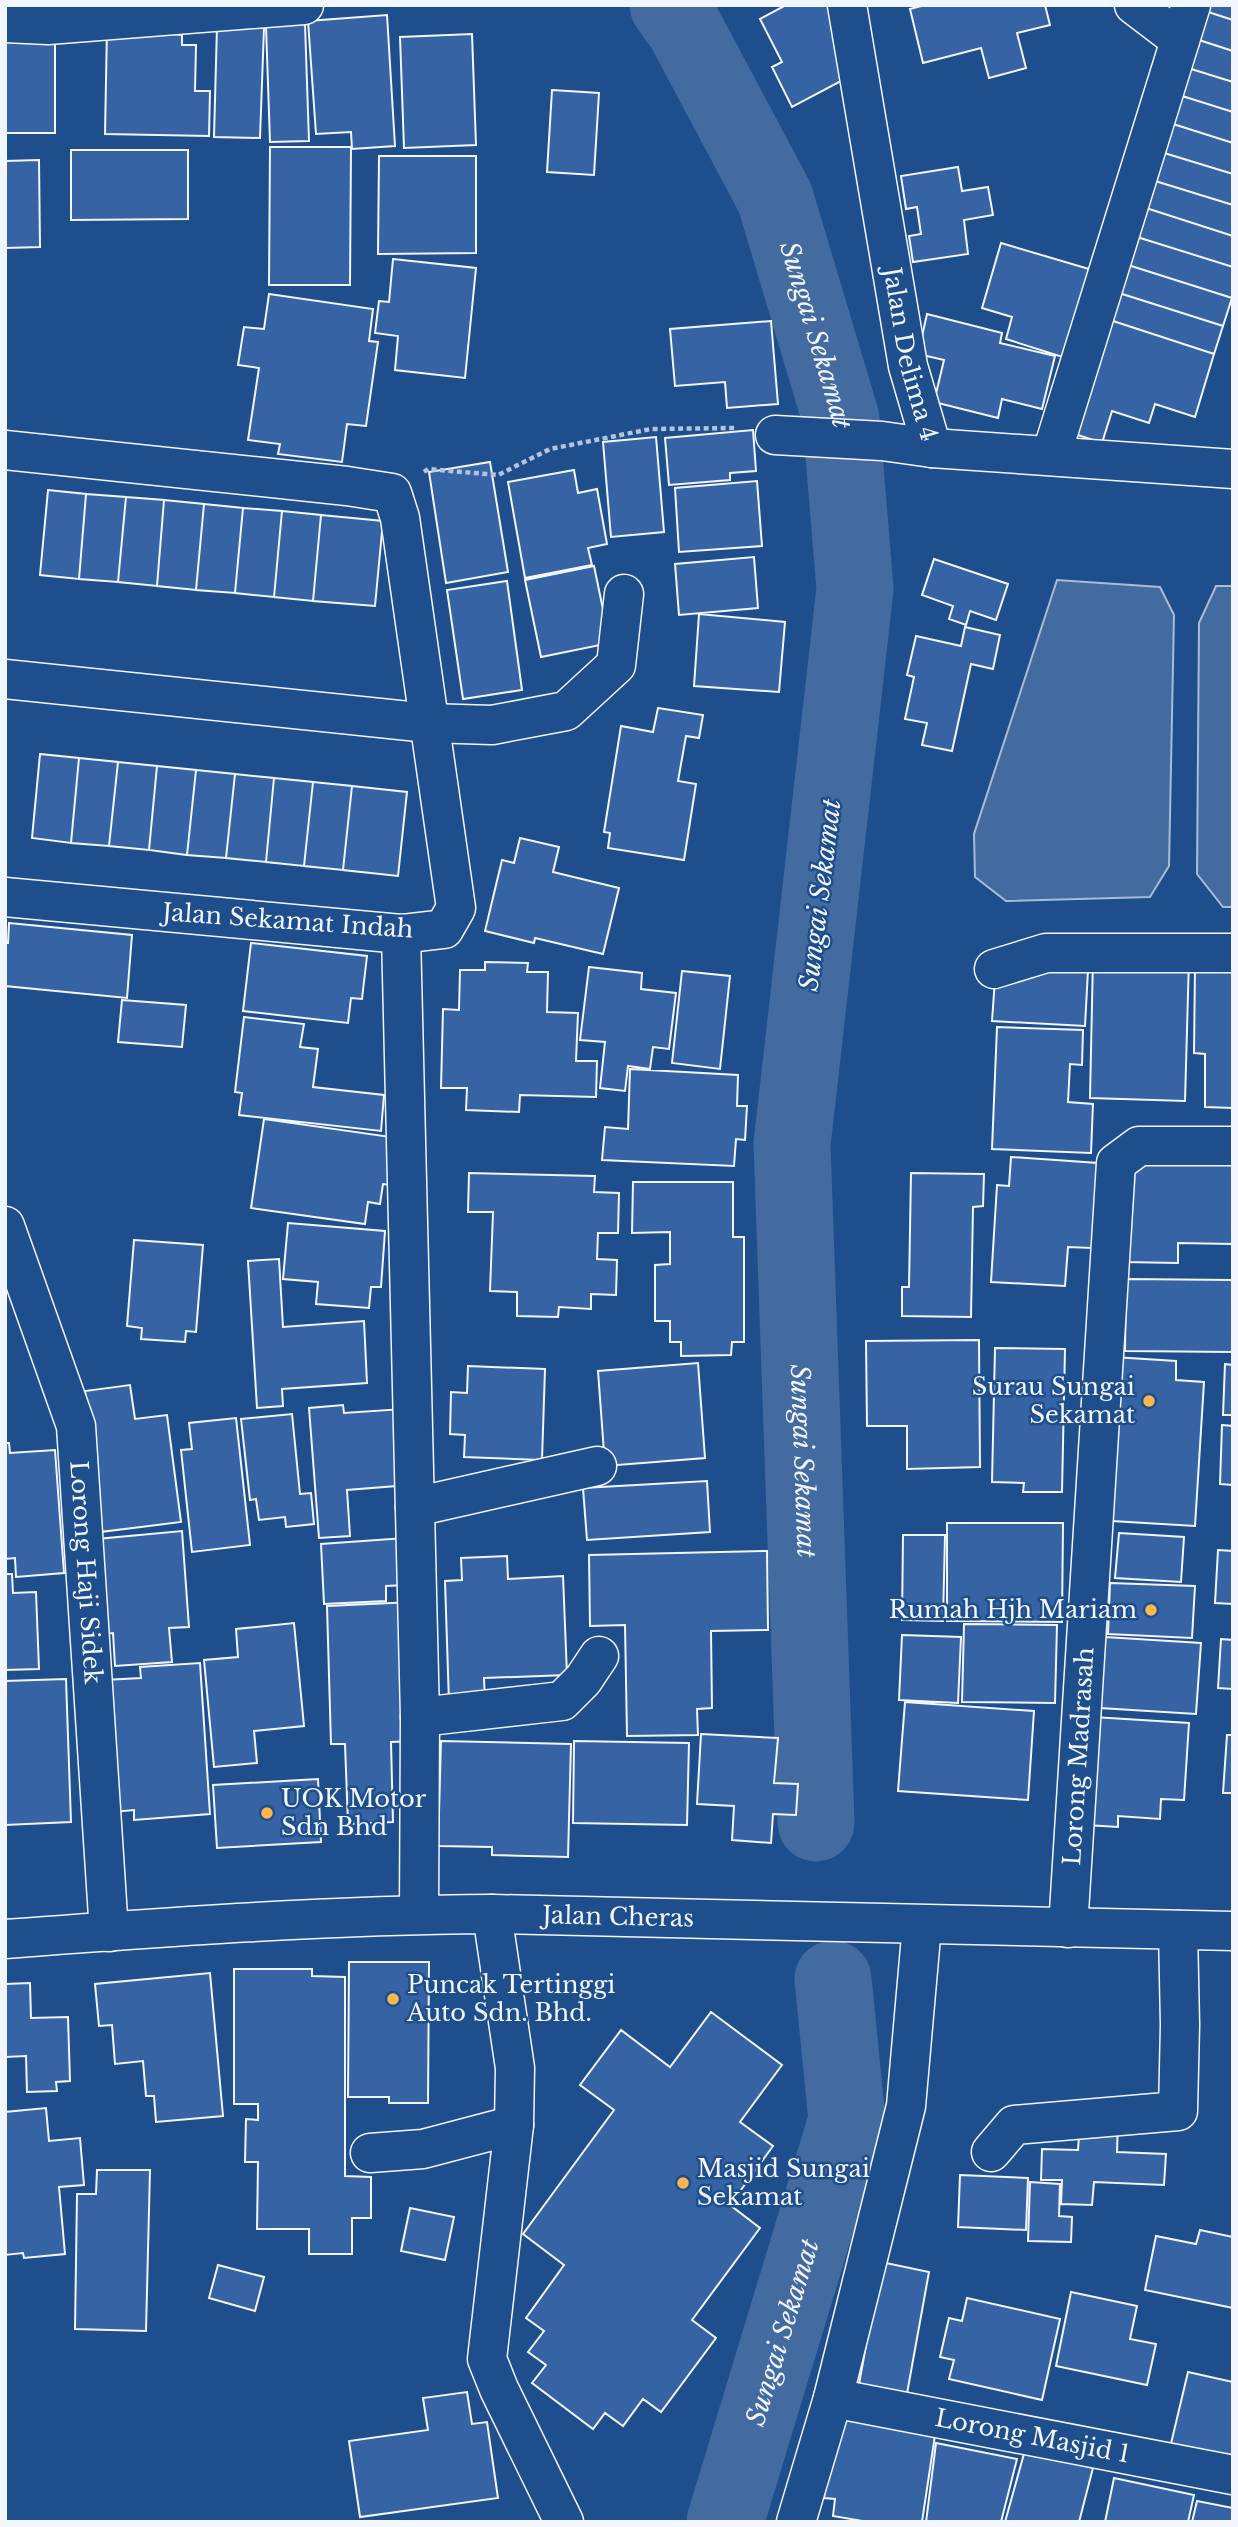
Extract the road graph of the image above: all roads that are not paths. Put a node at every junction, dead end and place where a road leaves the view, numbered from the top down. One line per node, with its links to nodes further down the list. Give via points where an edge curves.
1 (304, 5): 5 (street, via 48,25)
2 (848, 5): 7 (street, Jalan Delima 4, via 908,366)
3 (1134, 5): 4 (street)
4 (1185, 22): 9 (street)
5 (5, 23)
6 (775, 435): 7 (street)
7 (932, 448): 9 (street, Jalan Delima 4)
8 (5, 450): 13 (street, Jalan Sekamat Indah, via 391,494 400,519)
9 (1051, 456): 10 (street, Jalan Delima 4)
10 (1231, 463)
11 (624, 594): 13 (street, via 616,665 566,711 492,725)
12 (5, 679): 13 (street)
13 (428, 723): 15 (street, Jalan Sekamat Indah, via 456,908 444,929)
14 (5, 897): 15 (street, Jalan Sekamat Indah)
15 (401, 934): 21 (street)
16 (1233, 953): 17 (street, via 1046,953)
17 (994, 969)
18 (1233, 1146): 27 (street, Lorong Madrasah, via 1139,1146 1116,1163)
19 (5, 1226): 30 (street, Lorong Haji Sidek, via 76,1426)
20 (597, 1466): 21 (street)
21 (415, 1507): 23 (street)
22 (599, 1656): 23 (street, via 562,1701)
23 (420, 1717): 24 (street)
24 (419, 1914): 25 (street, Jalan Cheras); 30 (street, Jalan Cheras)
25 (492, 1914): 26 (street, Jalan Cheras); 32 (street, via 515,2068)
26 (922, 1925): 27 (street, Jalan Cheras); 35 (street, via 906,2106)
27 (1068, 1928): 28 (street, Jalan Cheras)
28 (1178, 1930): 29 (street, Jalan Cheras); 33 (street, via 1178,2111 1014,2125)
29 (1233, 1931)
30 (109, 1932): 31 (street, Jalan Cheras)
31 (5, 1939)
32 (514, 2125): 34 (street, via 423,2149); 37 (street, via 487,2359)
33 (991, 2152)
34 (370, 2153)
35 (833, 2398): 36 (street, Lorong Masjid 1); 38 (street)
36 (1233, 2474)
37 (564, 2522)
38 (796, 2522)

